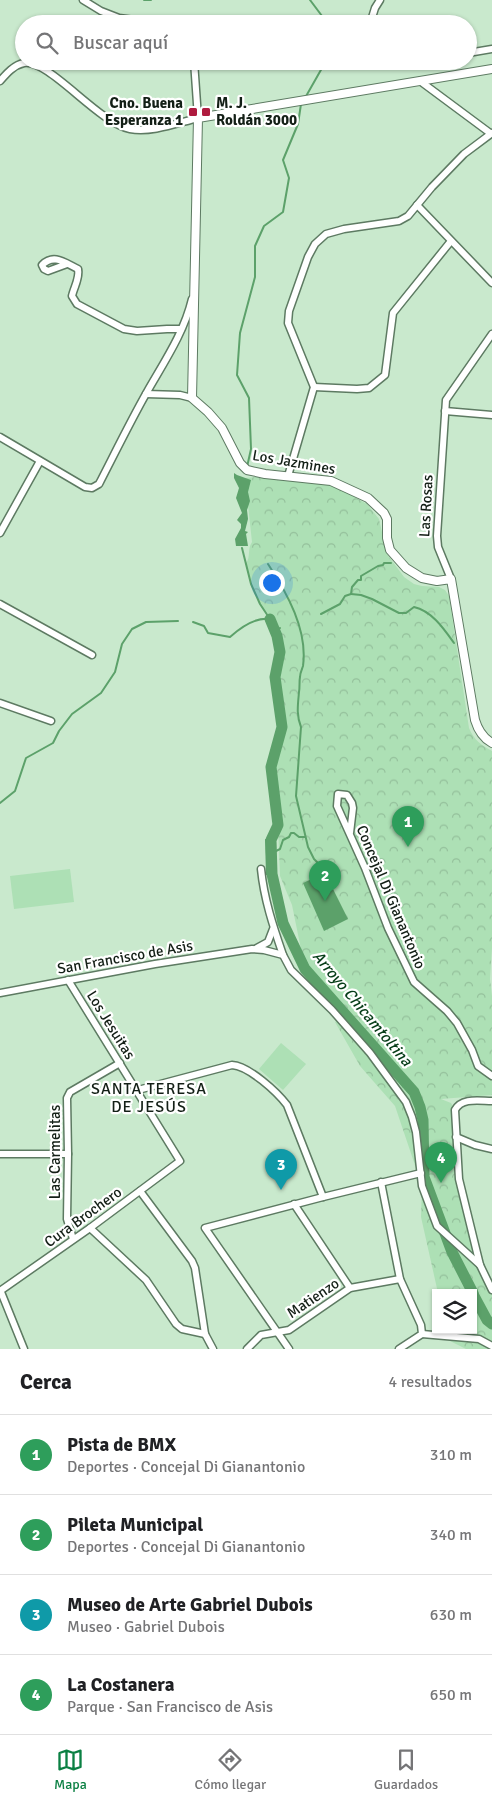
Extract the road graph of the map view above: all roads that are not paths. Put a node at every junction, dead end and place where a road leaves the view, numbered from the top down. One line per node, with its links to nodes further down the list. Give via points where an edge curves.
1 (83, 0): 4 (street)
2 (97, 0): 4 (street)
3 (380, 0): 6 (street)
4 (101, 11): 5 (street)
5 (111, 15)
6 (373, 15)
7 (492, 49): 8 (street)
8 (477, 52)
9 (15, 68): 13 (street)
10 (492, 69): 14 (street)
11 (46, 70): 15 (street, via 102,116 129,129 150,130)
12 (195, 70): 15 (street)
13 (0, 81)
14 (420, 81): 15 (street); 16 (street)
15 (198, 118): 20 (street)
16 (491, 133): 17 (street, via 464,154)
17 (417, 206): 18 (street); 24 (street, via 398,221 344,229 326,234 315,244 292,302 288,323)
18 (451, 241): 21 (street); 24 (street, via 392,314 385,376 369,388)
19 (67, 264): 22 (street, via 78,269 80,276 72,296 77,304 124,329)
20 (196, 283): 22 (street); 26 (street)
21 (492, 283)
22 (181, 329): 25 (street)
23 (492, 334): 27 (street, Las Rosas, via 446,400)
24 (314, 387): 31 (street)
25 (146, 394): 26 (street); 30 (street, via 99,484 85,487)
26 (192, 398): 31 (street, Los Jazmines, via 222,428 243,467 265,474)
27 (445, 411): 28 (street); 33 (street, Las Rosas, via 437,536)
28 (492, 415)
29 (0, 437): 30 (street)
30 (40, 461): 32 (street)
31 (288, 476): 33 (street, Los Jazmines, via 331,481 368,498 384,513 390,550 406,568 422,578)
32 (0, 533)
33 (451, 579): 38 (street, Las Rosas, via 477,728)
34 (0, 604): 35 (street)
35 (92, 655)
36 (0, 703): 37 (street)
37 (51, 722)
38 (492, 743)
39 (350, 832): 39 (street, Concejal Di Gianantonio, via 352,803 347,794 338,794 337,806); 47 (street, Concejal Di Gianantonio, via 388,928 414,982 457,1023 478,1066)
40 (261, 869): 41 (street)
41 (274, 928): 42 (street, via 268,942); 43 (street)
42 (255, 949): 43 (street, San Francisco de Asis); 44 (street, San Francisco de Asis)
43 (283, 955): 56 (street, via 291,970 370,1052 406,1102 416,1132)
44 (68, 980): 45 (street, San Francisco de Asis); 46 (street, Los Jesuitas)
45 (0, 993)
46 (120, 1063): 48 (street, Los Jesuitas); 54 (street, Las Carmelitas, via 70,1092 67,1098)
47 (492, 1076)
48 (138, 1090): 55 (street, Los Jesuitas); 59 (street, via 232,1065 245,1069 287,1105)
49 (489, 1101): 50 (street); 51 (street, via 458,1104 455,1110)
50 (492, 1108)
51 (456, 1137): 52 (street); 63 (street, via 459,1179)
52 (492, 1149)
53 (0, 1154): 54 (street)
54 (68, 1154): 62 (street, Las Carmelitas, via 67,1219)
55 (180, 1161): 58 (street, Cura Brochero)
56 (421, 1173): 57 (street); 63 (street, via 422,1186 437,1226)
57 (380, 1182): 59 (street); 65 (street)
58 (140, 1190): 61 (street, Cura Brochero); 70 (street, via 192,1261)
59 (323, 1196): 60 (street)
60 (294, 1204): 66 (street); 69 (street, via 205,1228)
61 (90, 1228): 62 (street, Cura Brochero); 70 (street, via 146,1280 176,1324 182,1329)
62 (73, 1239): 68 (street, Cura Brochero)
63 (480, 1265): 64 (street)
64 (489, 1275): 67 (street)
65 (400, 1279): 66 (street, Matienzo); 71 (street)
66 (350, 1288): 69 (street, Matienzo, via 288,1330)
67 (492, 1290)
68 (0, 1291): 73 (street)
69 (276, 1331): 75 (street, Matienzo, via 261,1335); 76 (street)
70 (205, 1334): 74 (street)
71 (422, 1334): 72 (street, via 479,1339); 77 (street)
72 (492, 1346)
73 (24, 1349)
74 (214, 1349)
75 (246, 1349)
76 (289, 1349)
77 (398, 1349)

